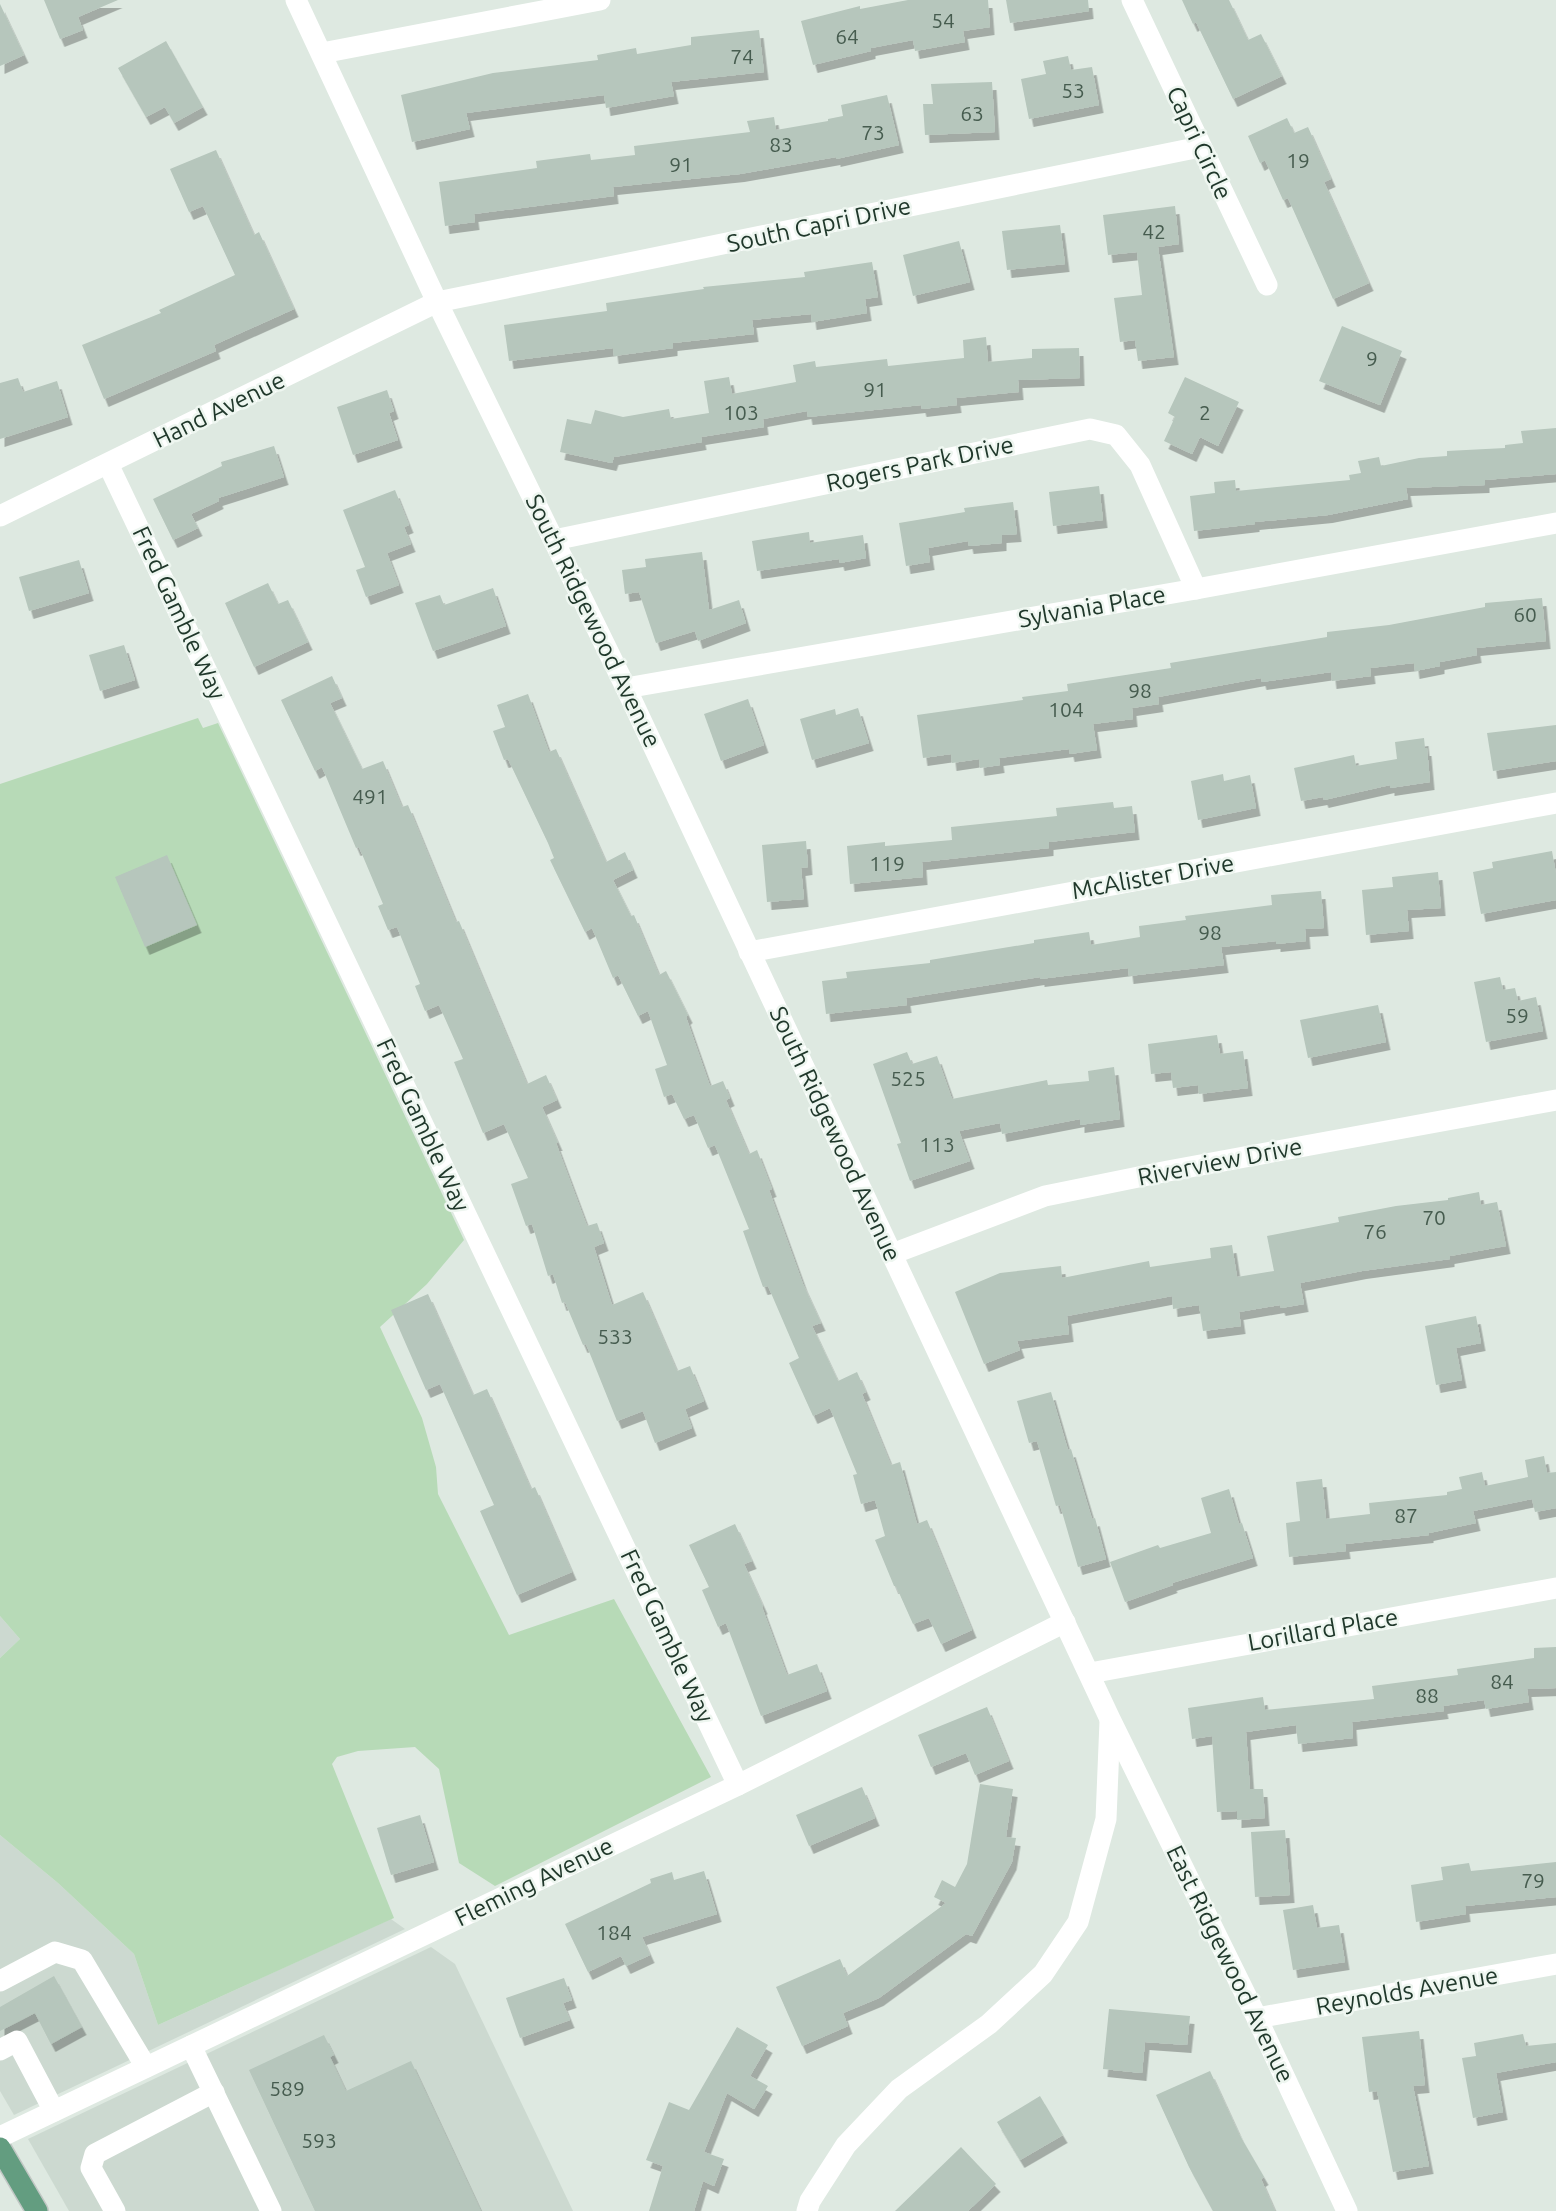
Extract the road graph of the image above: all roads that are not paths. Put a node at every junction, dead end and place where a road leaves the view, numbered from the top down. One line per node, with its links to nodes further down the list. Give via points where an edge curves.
1 (296, 0): 4 (street, South Ridgewood Avenue)
2 (600, 0): 4 (street)
3 (1132, 0): 5 (street, Capri Circle)
4 (322, 53): 7 (street, South Ridgewood Avenue)
5 (1200, 147): 6 (street, Capri Circle); 7 (street, South Capri Drive)
6 (1267, 285)
7 (438, 302): 8 (street, Hand Avenue); 11 (street, South Ridgewood Avenue)
8 (108, 464): 9 (street, Hand Avenue); 22 (street, Fred Gamble Way)
9 (0, 516)
10 (1556, 523): 12 (street, Sylvania Place)
11 (554, 540): 12 (street, Rogers Park Drive, via 1090,429 1116,435 1140,465); 13 (street, South Ridgewood Avenue)
12 (1196, 589): 13 (street, Sylvania Place)
13 (626, 688): 15 (street, South Ridgewood Avenue)
14 (1556, 803): 15 (street, McAlister Drive)
15 (749, 952): 17 (street, South Ridgewood Avenue)
16 (1556, 1100): 17 (street, Riverview Drive, via 1045,1196)
17 (892, 1254): 19 (street, South Ridgewood Avenue)
18 (1556, 1588): 20 (street, Lorillard Place)
19 (1065, 1622): 20 (street, South Ridgewood Avenue); 22 (street, Fleming Avenue)
20 (1090, 1673): 21 (street, South Ridgewood Avenue)
21 (1110, 1719): 25 (street, East Ridgewood Avenue); 36 (street, South Ridgewood Avenue, via 1106,1819 1078,1922 1043,1973 989,2024 899,2089 846,2145)
22 (738, 1785): 26 (street, Fleming Avenue)
23 (1556, 1964): 25 (street, Reynolds Avenue)
24 (0, 1981): 28 (street, via 55,1952 82,1960)
25 (1257, 2018): 37 (street, East Ridgewood Avenue)
26 (191, 2046): 28 (street, Fleming Avenue); 29 (street)
27 (0, 2050): 30 (street, via 17,2041)
28 (146, 2067): 30 (street, Fleming Avenue)
29 (214, 2092): 33 (street, via 95,2154 91,2168); 35 (street)
30 (54, 2111): 31 (street, Fleming Avenue)
31 (0, 2137)
32 (0, 2148): 34 (main road)
33 (112, 2210)
34 (37, 2211)
35 (271, 2211)
36 (807, 2211)
37 (1347, 2211)

